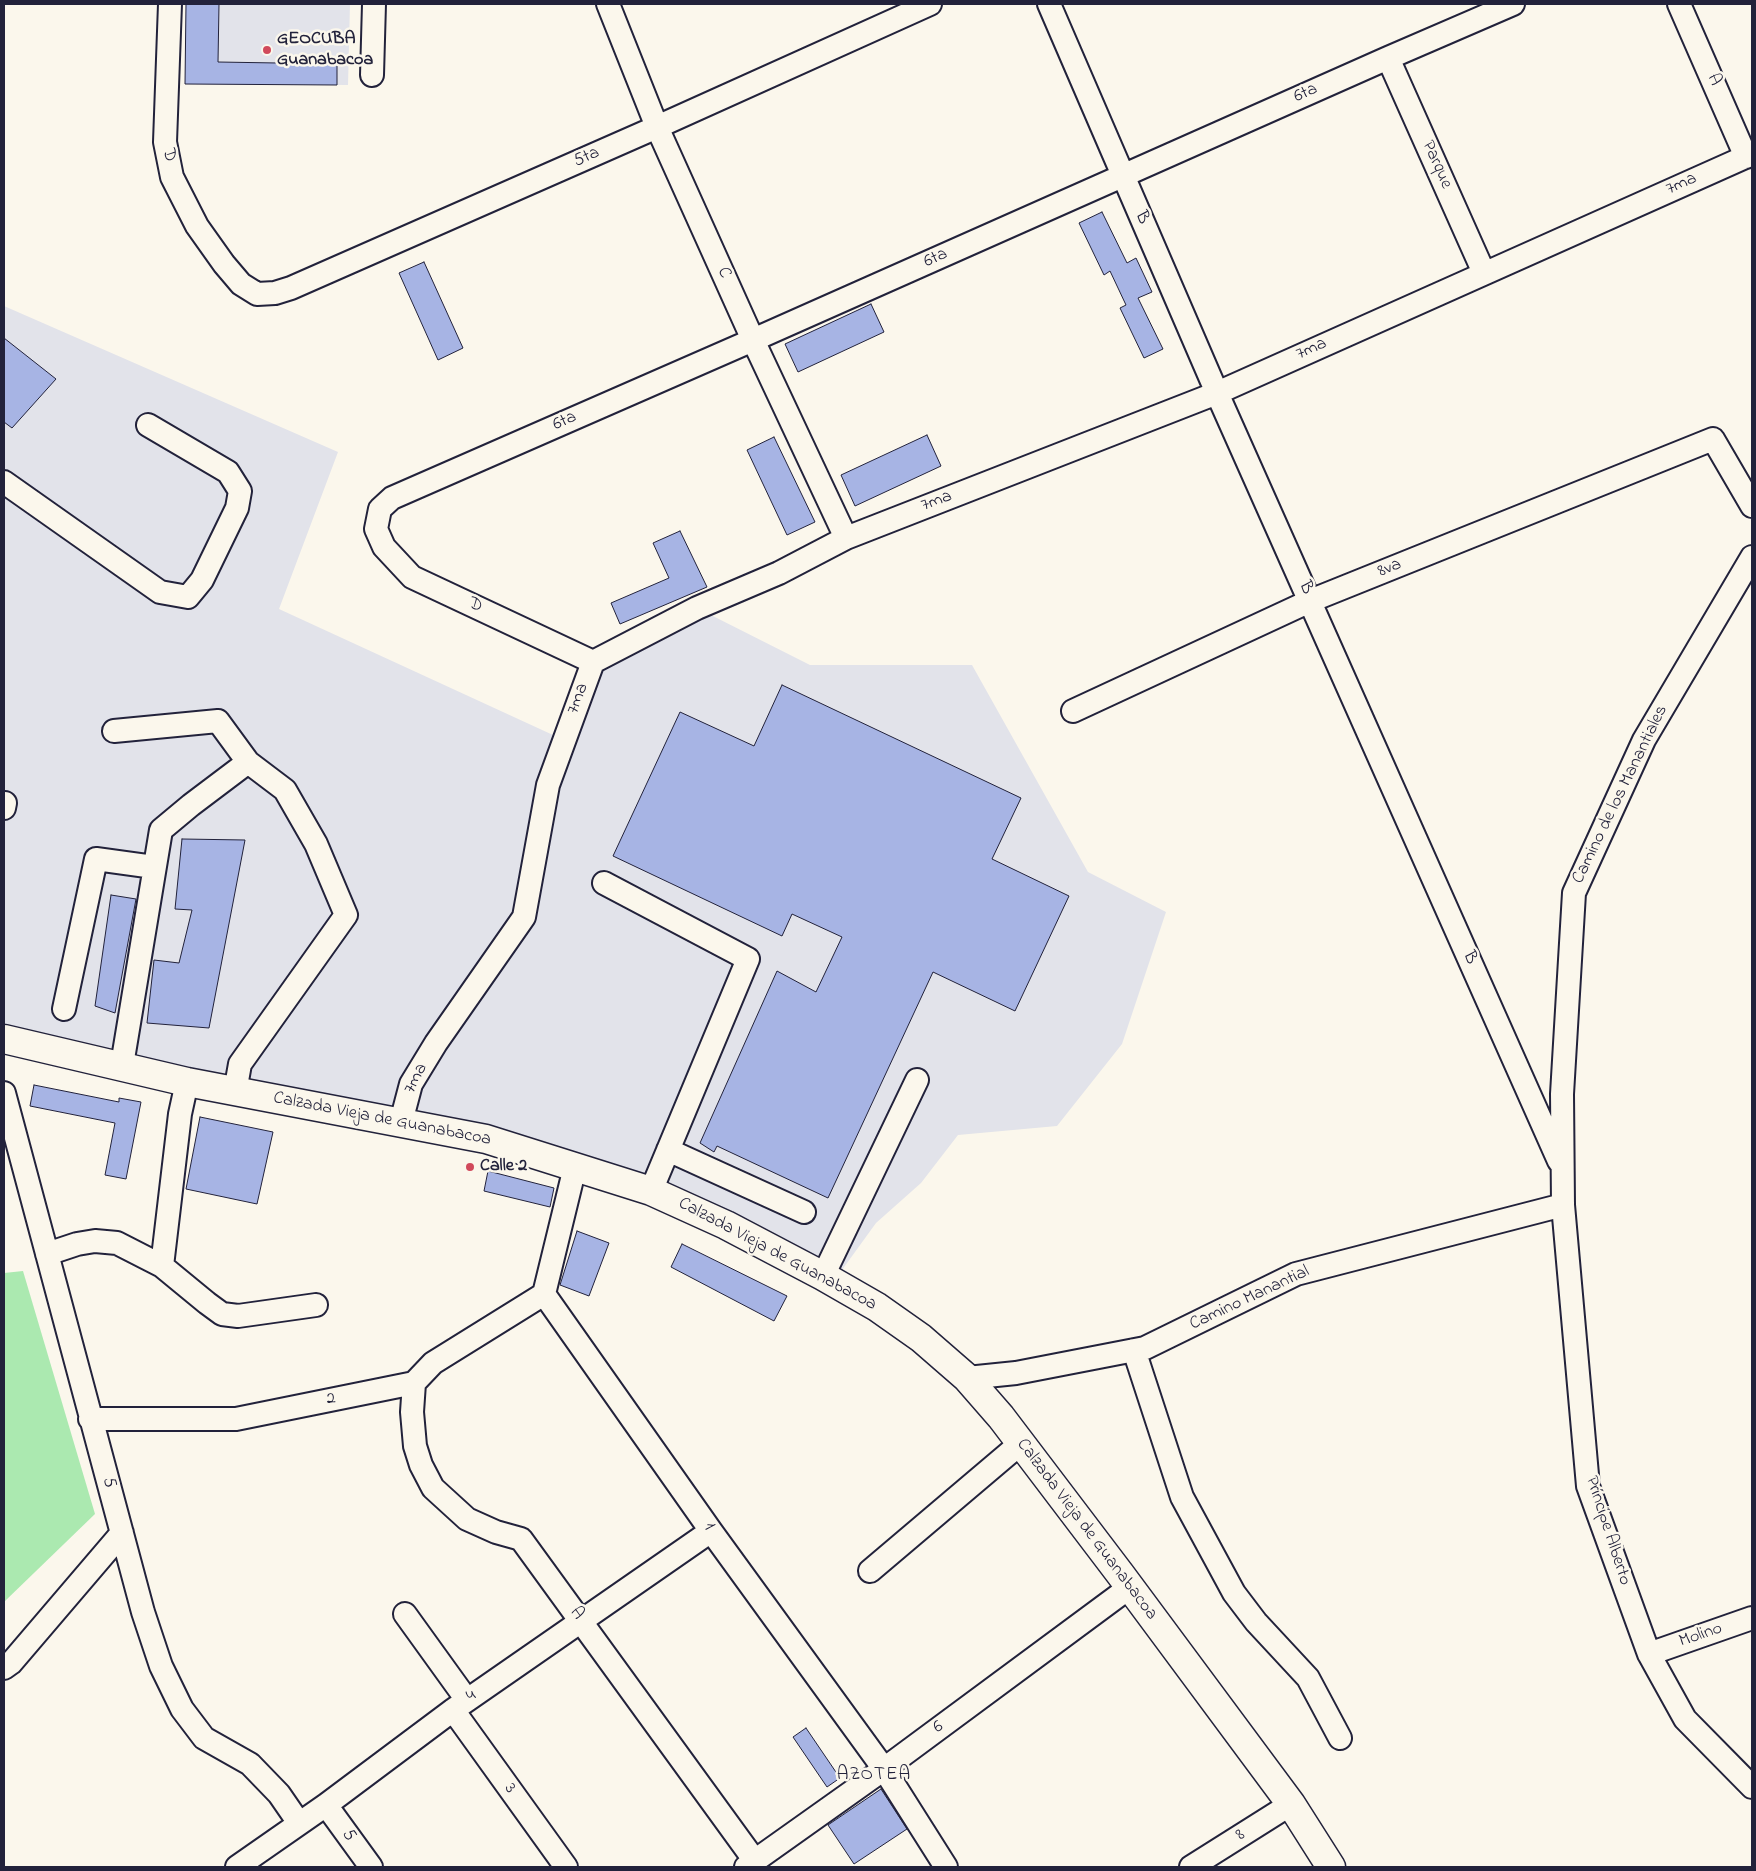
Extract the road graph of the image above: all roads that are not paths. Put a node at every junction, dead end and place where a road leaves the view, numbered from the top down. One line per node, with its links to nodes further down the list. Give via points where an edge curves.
1 (170, 4): 14 (street, D, via 165,142 172,177 197,226)
2 (374, 4): 9 (street)
3 (608, 4): 10 (street, C)
4 (930, 4): 10 (street, 5ta)
5 (1049, 4): 12 (street, B)
6 (1513, 4): 8 (street, 6ta)
7 (1679, 4): 11 (street, A)
8 (1388, 58): 12 (street, 6ta); 13 (street, Parque)
9 (372, 75)
10 (657, 127): 14 (street, 5ta, via 291,288 257,294); 15 (street, C)
11 (1749, 156): 13 (street, 7ma)
12 (1123, 176): 15 (street, 6ta); 16 (street, B)
13 (1484, 273): 16 (street, 7ma)
14 (241, 284)
15 (753, 340): 20 (street, 6ta, via 392,498 380,509); 21 (street, C)
16 (1217, 392): 21 (street, 7ma); 23 (street, B)
17 (148, 425): 18 (street, via 228,472 240,491 237,508 226,532 202,580 188,597 160,592)
18 (4, 482)
19 (1752, 506): 23 (street, 8va, via 1713,439)
20 (376, 530): 24 (street, D, via 384,547 412,577)
21 (846, 538): 24 (street, 7ma, via 779,573 697,608)
22 (1752, 557): 42 (street, Camino de los Manantiales, via 1644,740 1574,893 1562,1094)
23 (1310, 601): 25 (street, 8va); 42 (street, B)
24 (593, 662): 39 (street, 7ma, via 548,785 524,917 411,1084)
25 (1073, 711)
26 (114, 731): 27 (street, via 218,721)
27 (248, 762): 30 (street, via 161,830); 37 (street, via 285,790 316,844 346,915 240,1064)
28 (4, 803): 29 (street)
29 (4, 808)
30 (154, 867): 32 (street, via 96,859); 34 (street)
31 (604, 883): 40 (street, via 748,959)
32 (64, 1009)
33 (4, 1039): 34 (main road, Calzada Vieja de Guanabacoa)
34 (122, 1065): 36 (main road, Calzada Vieja de Guanabacoa)
35 (917, 1080): 48 (street)
36 (187, 1082): 37 (main road, Calzada Vieja de Guanabacoa); 47 (street, via 180,1114)
37 (235, 1092): 39 (main road, Calzada Vieja de Guanabacoa)
38 (4, 1093): 46 (street, 5)
39 (401, 1122): 41 (main road, Calzada Vieja de Guanabacoa, via 486,1140)
40 (668, 1150): 43 (street); 45 (street)
41 (575, 1168): 43 (main road, Calzada Vieja de Guanabacoa); 49 (street)
42 (1563, 1171): 44 (street, Camino de los Manantiales)
43 (651, 1191): 48 (main road, Calzada Vieja de Guanabacoa, via 726,1225)
44 (1563, 1205): 51 (street, Camino Manantial, via 1296,1274 1145,1348); 63 (street, Príncipe Alberto, via 1588,1486)
45 (804, 1212)
46 (47, 1254): 47 (street, via 95,1241 117,1243); 54 (street, 5)
47 (162, 1266): 50 (street, via 222,1314 238,1316)
48 (823, 1276): 52 (main road, Calzada Vieja de Guanabacoa, via 877,1307 921,1338)
49 (544, 1294): 53 (street, via 433,1363); 56 (street, 1)
50 (316, 1305)
51 (1134, 1350): 52 (street, Camino Manantial, via 1016,1373); 66 (street, via 1182,1498 1234,1593 1308,1678)
52 (966, 1378): 55 (main road, Calzada Vieja de Guanabacoa)
53 (414, 1383): 54 (street, 2, via 236,1419); 62 (street, A, via 415,1446 433,1488 467,1519 521,1539)
54 (90, 1420): 57 (street, 5)
55 (1021, 1443): 58 (street); 59 (main road, Calzada Vieja de Guanabacoa)
56 (711, 1531): 62 (street, 4); 67 (street, 1)
57 (122, 1533): 64 (street); 71 (street, 5, via 161,1666 182,1709 204,1738 250,1764 279,1794)
58 (870, 1571)
59 (1130, 1587): 67 (street, 6); 69 (main road, Calzada Vieja de Guanabacoa)
60 (405, 1614): 65 (street, 3)
61 (1752, 1618): 63 (street, Molino)
62 (582, 1622): 65 (street, 4); 72 (street, A)
63 (1649, 1654): 68 (street, Príncipe Alberto, via 1685,1719)
64 (4, 1668)
65 (460, 1705): 70 (street, 4); 75 (street, 3)
66 (1340, 1738)
67 (884, 1769): 72 (street, 6); 76 (street, 1)
68 (1752, 1787)
69 (1291, 1804): 77 (street, 8); 78 (main road, Calzada Vieja de Guanabacoa)
70 (326, 1805): 71 (street, 4); 74 (street, 5)
71 (299, 1823): 73 (street, 4)
72 (750, 1864)
73 (236, 1867)
74 (371, 1867)
75 (566, 1867)
76 (946, 1867)
77 (1191, 1867)
78 (1331, 1867)

